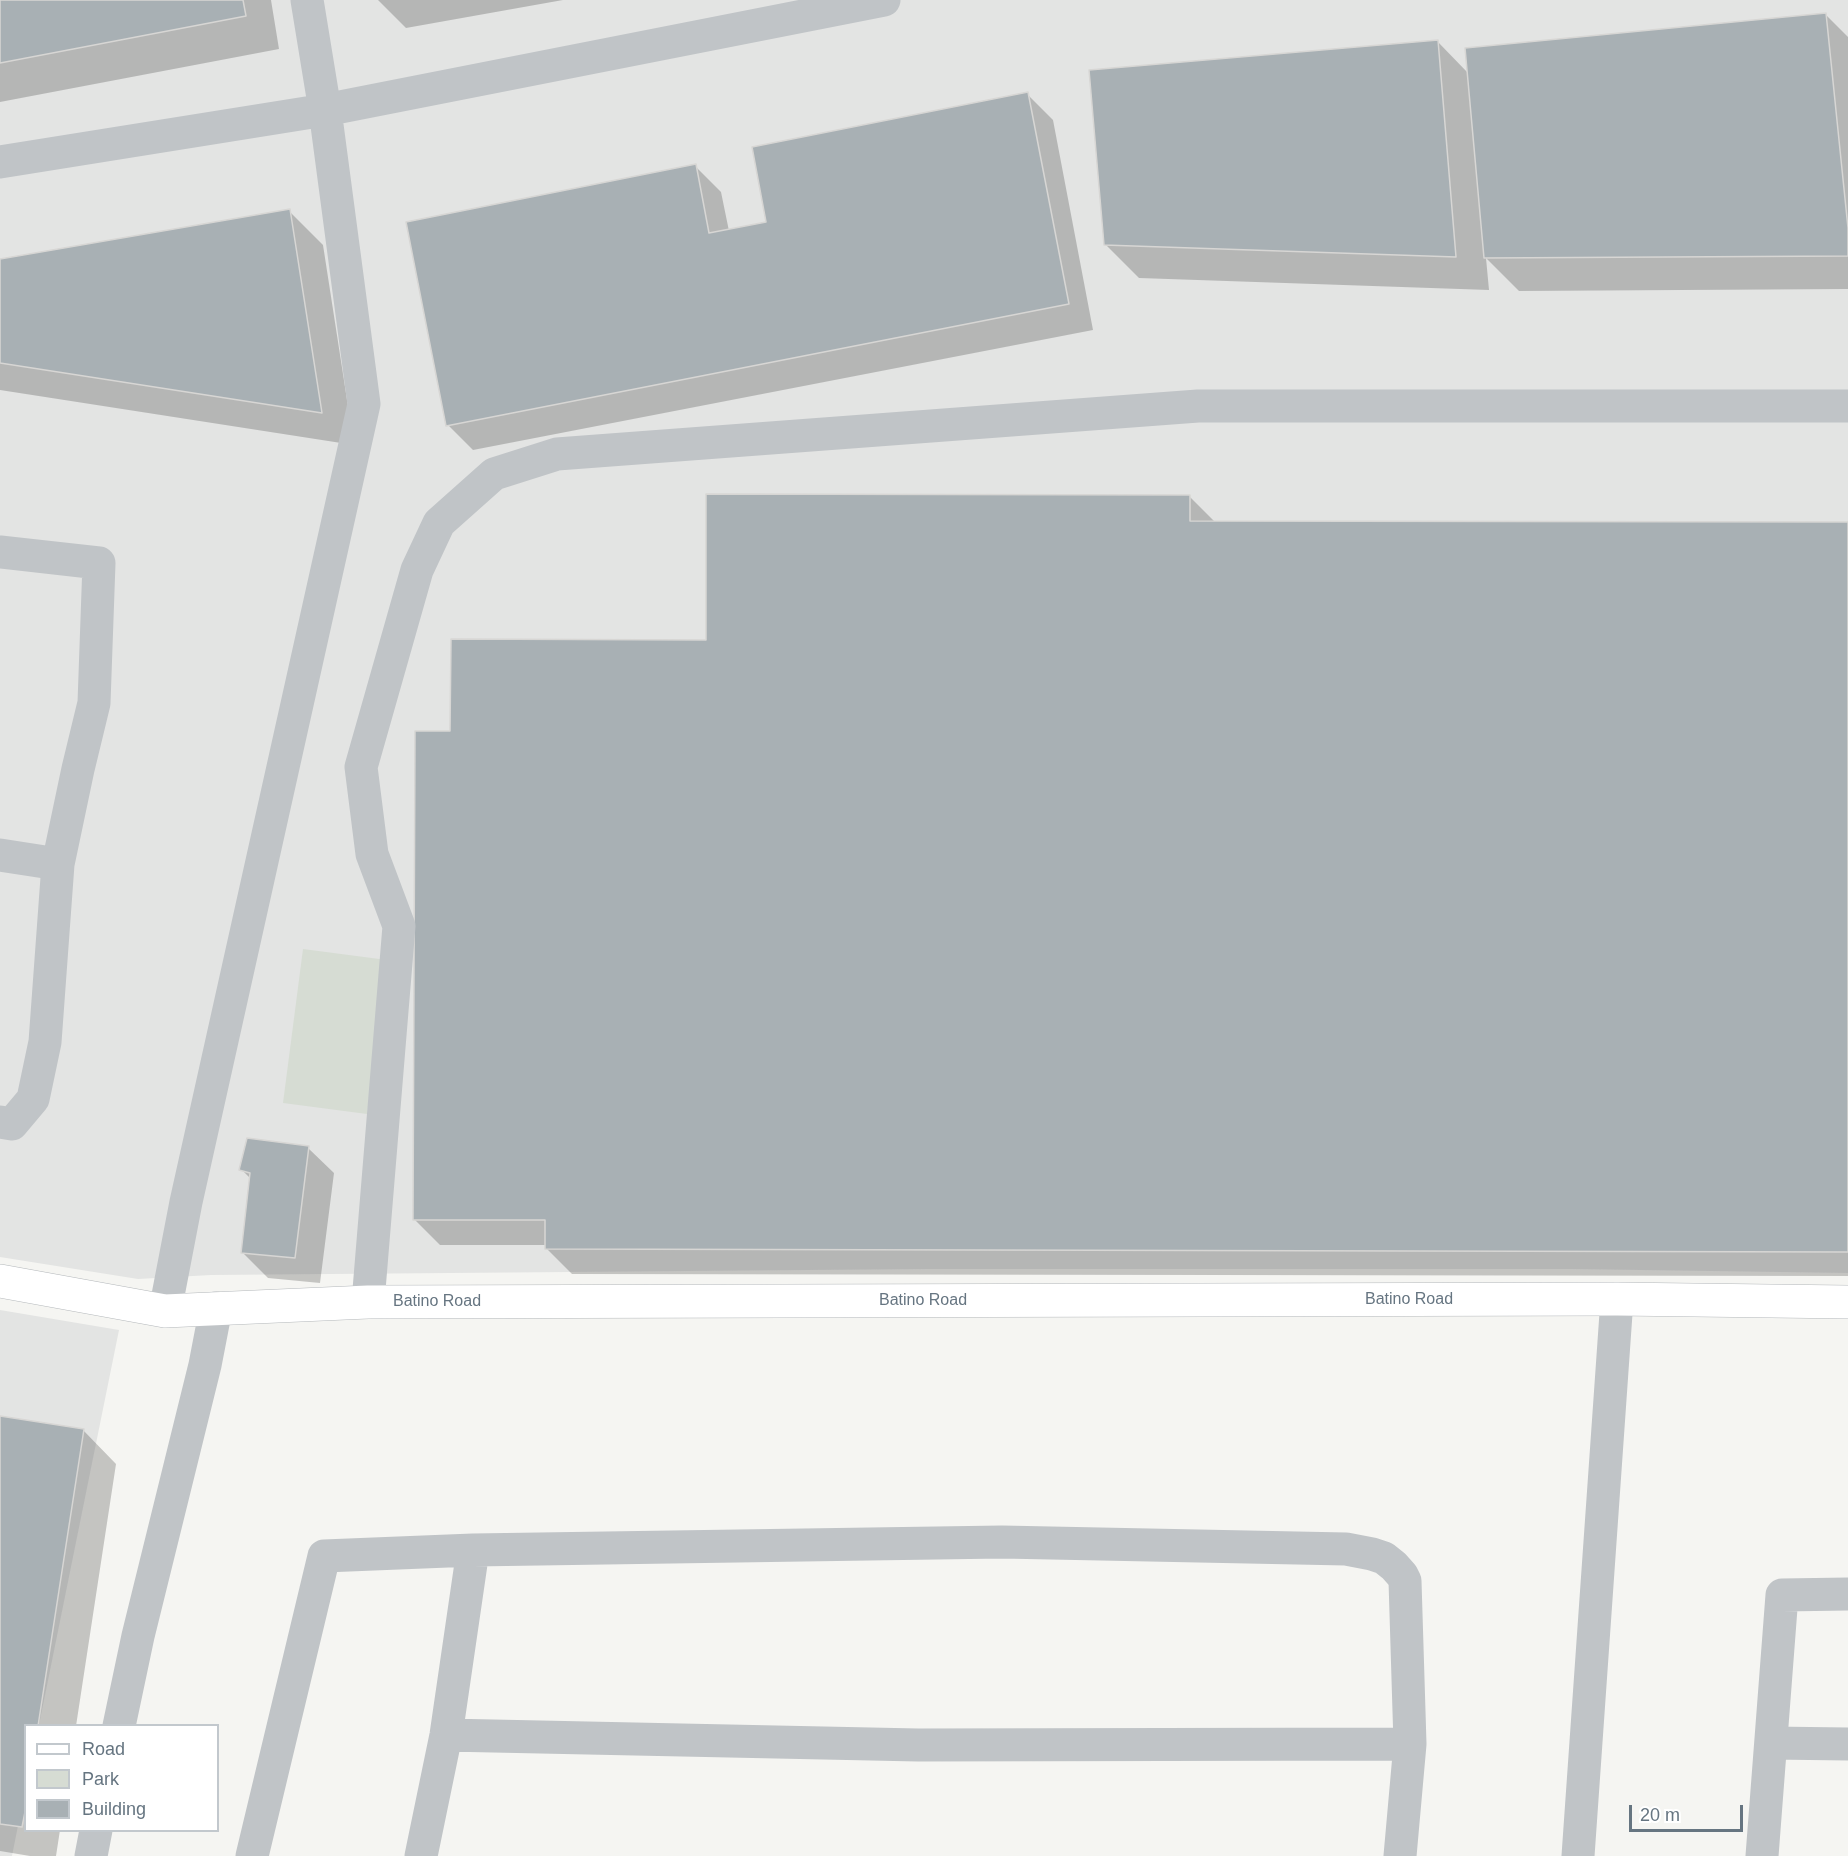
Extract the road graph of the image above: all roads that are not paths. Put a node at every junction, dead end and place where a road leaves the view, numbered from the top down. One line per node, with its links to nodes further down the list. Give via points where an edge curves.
1 (306, 0): 3 (street)
2 (884, 0): 3 (street)
3 (325, 110): 4 (street); 15 (street, via 364,404)
4 (0, 162)
5 (1848, 406): 12 (street, via 1198,406 557,454 494,474 439,523 417,570 361,767 372,854 399,926)
6 (0, 552): 8 (street, via 99,563 94,703)
7 (0, 855): 8 (street)
8 (58, 864): 9 (street, via 45,1042 33,1099 12,1124)
9 (0, 1122)
10 (0, 1281): 15 (main road, Batino Road)
11 (1617, 1299): 12 (main road, Batino Road); 13 (main road, Batino Road); 28 (street)
12 (368, 1302): 14 (main road, Batino Road)
13 (1848, 1302)
14 (216, 1308): 15 (main road, Batino Road); 18 (street)
15 (165, 1311)
16 (473, 1550): 19 (street); 21 (street, via 1002,1542 1346,1549 1372,1554 1394,1566 1405,1581); 25 (street, via 324,1556)
17 (1848, 1594): 20 (street, via 1782,1595)
18 (119, 1724)
19 (446, 1735): 21 (street, via 918,1745); 26 (street)
20 (1771, 1743): 22 (street); 29 (street)
21 (1410, 1744): 27 (street)
22 (1848, 1744)
23 (96, 1832): 24 (street)
24 (91, 1856)
25 (252, 1856)
26 (421, 1856)
27 (1400, 1856)
28 (1578, 1856)
29 (1762, 1856)

